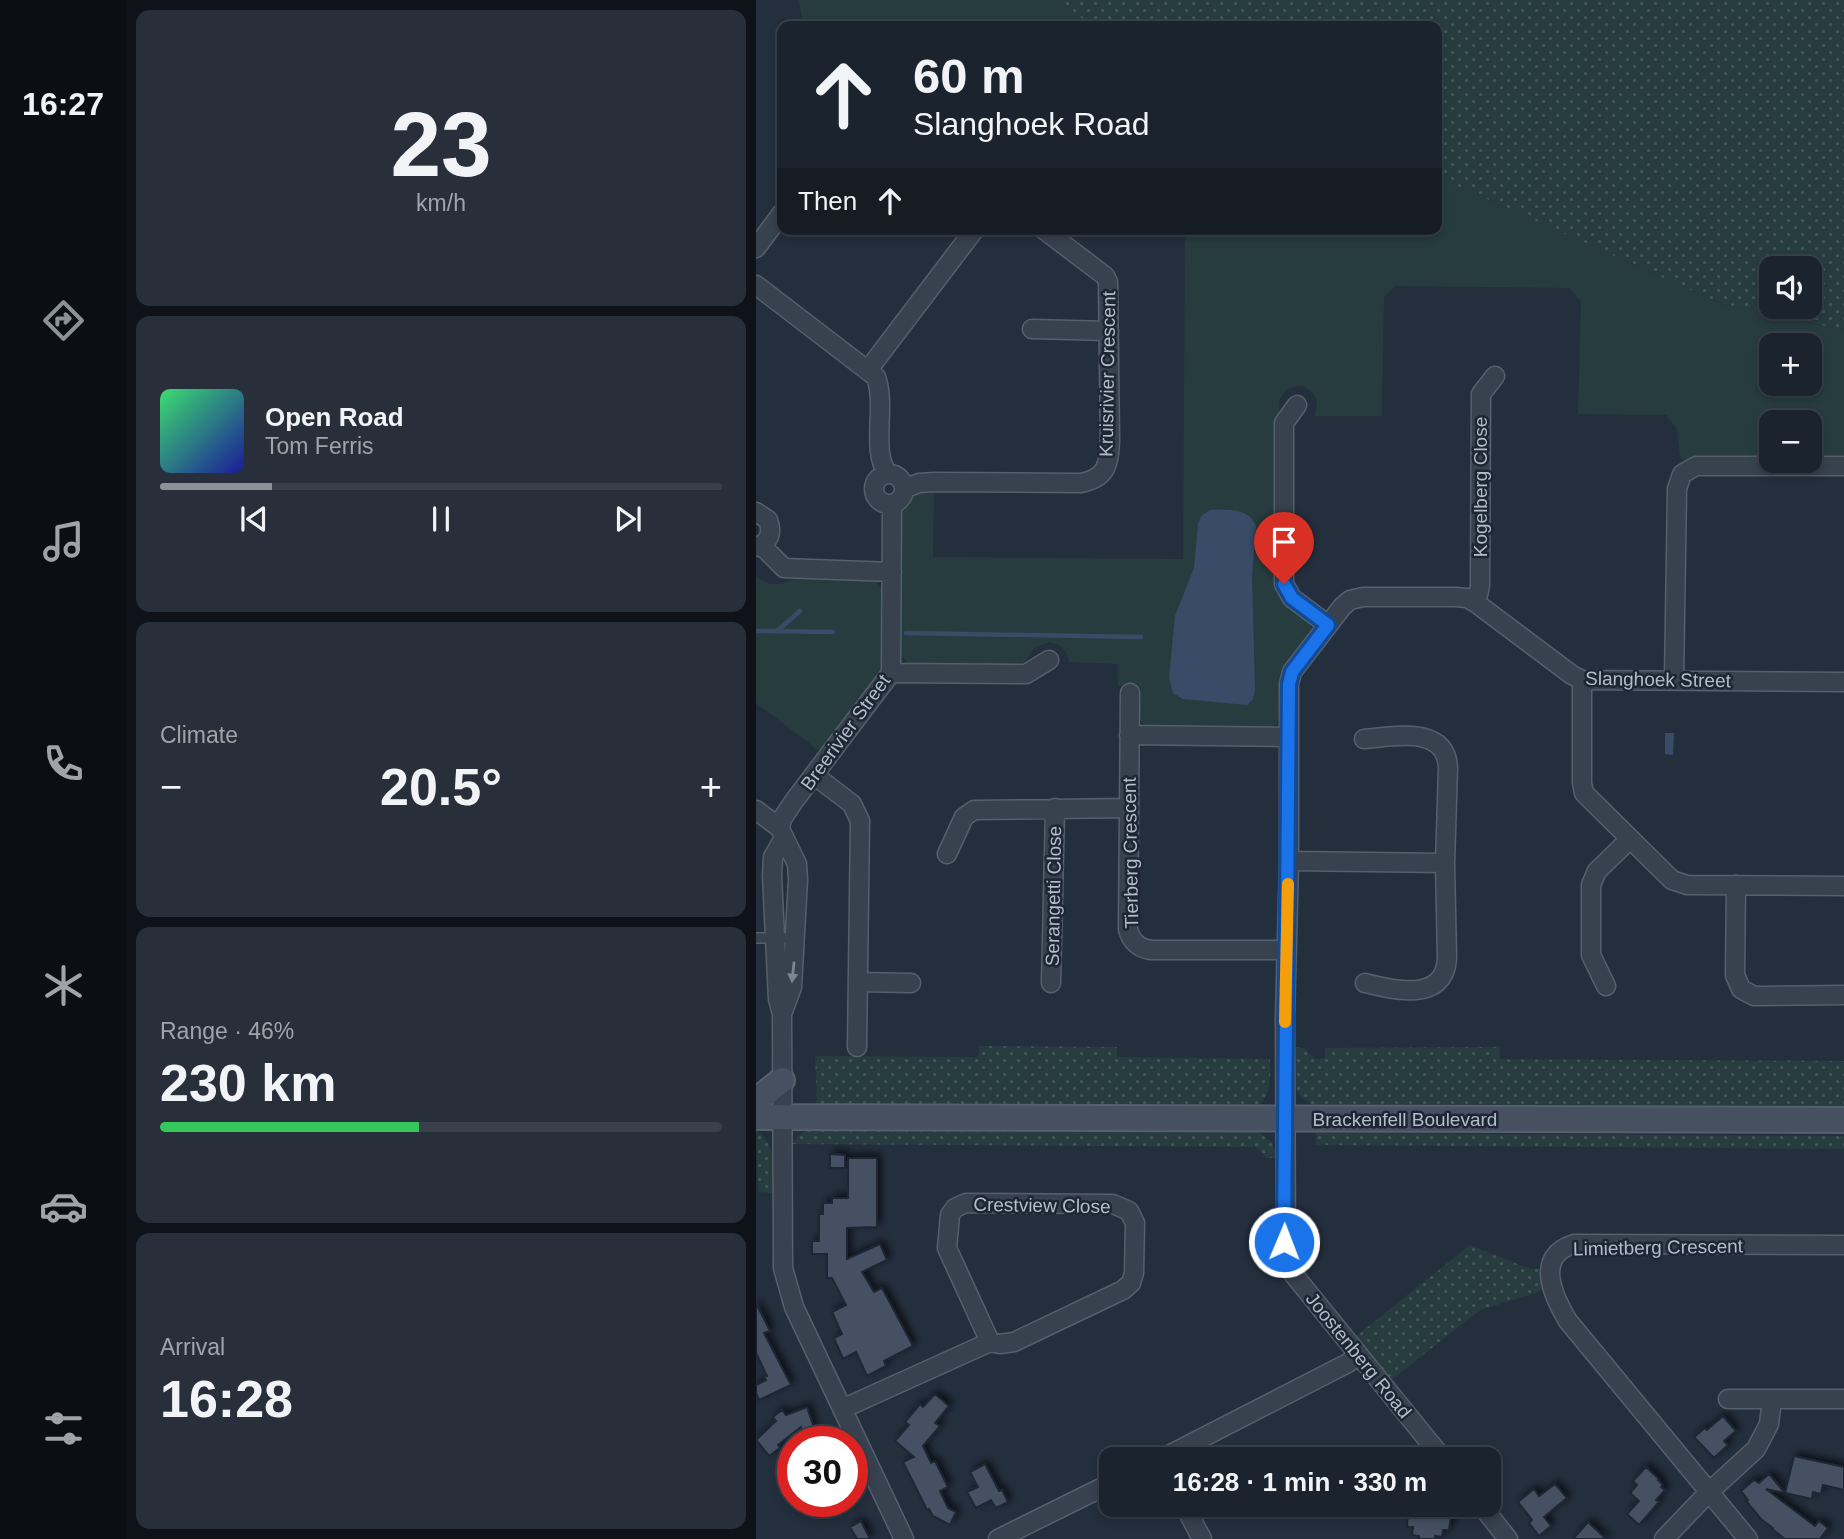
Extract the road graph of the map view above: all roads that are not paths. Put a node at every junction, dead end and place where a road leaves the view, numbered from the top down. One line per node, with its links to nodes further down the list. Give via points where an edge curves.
1 (777, 220): 4 (street)
2 (970, 235): 8 (street)
3 (1052, 235): 7 (street, Kruisrivier Crescent, via 1105,276)
4 (756, 248)
5 (756, 285): 8 (street)
6 (1032, 329): 7 (street)
7 (1109, 331): 13 (street, Kruisrivier Crescent, via 1109,460 1098,478 1082,483 919,483)
8 (869, 370): 12 (street, via 880,389 880,463)
9 (1495, 376): 17 (street, Kogelberg Close, via 1481,394 1480,586)
10 (1297, 405): 18 (street, via 1284,423 1284,584 1292,598)
11 (1844, 466): 22 (street, via 1696,466 1682,474 1677,489)
12 (888, 474): 13 (street, via 898,477); 13 (street, via 879,477 875,496 882,503)
13 (898, 497): 16 (street, Breerivier Street)
14 (756, 512): 15 (street, via 771,525 769,537)
15 (759, 546): 16 (street, via 784,568)
16 (892, 572): 20 (street, Breerivier Street)
17 (1476, 603): 18 (street, Slanghoek Street, via 1461,597 1356,598 1345,603); 21 (street, Slanghoek Street)
18 (1328, 625): 26 (street, Slanghoek Street, via 1290,676)
19 (1049, 660): 20 (street, via 1026,674)
20 (891, 673): 28 (street, Breerivier Street)
21 (1582, 680): 22 (street, Slanghoek Street); 33 (street, via 1583,788 1590,801)
22 (1674, 680): 23 (street, Slanghoek Street)
23 (1844, 682)
24 (1130, 693): 25 (street, Tierberg Crescent)
25 (1129, 735): 26 (street); 30 (street, Tierberg Crescent)
26 (1288, 737): 35 (street, Slanghoek Street)
27 (1364, 739): 36 (street, via 1417,735 1444,752 1448,768)
28 (814, 775): 32 (street, Breerivier Street, via 784,814); 43 (street, via 852,804 860,821)
29 (1055, 808): 30 (street, Serangetti Close); 34 (street, Serangetti Close, via 974,810 964,817); 45 (street, Serangetti Close)
30 (1128, 808): 42 (street, Tierberg Crescent, via 1128,929 1135,943 1151,950)
31 (756, 810): 32 (street)
32 (782, 833): 40 (street, Breerivier Street, via 772,868); 41 (street, via 797,864)
33 (1630, 839): 37 (street, via 1676,883); 47 (street, via 1597,871 1591,885 1591,955)
34 (947, 854)
35 (1289, 861): 36 (street); 42 (street, Slanghoek Street)
36 (1445, 863): 46 (street, via 1447,960 1443,975 1434,986 1422,990)
37 (1736, 885): 38 (street); 48 (street, via 1735,975 1741,989 1754,996)
38 (1844, 886)
39 (756, 938): 40 (lane)
40 (775, 938): 41 (lane); 49 (street, Breerivier Street)
41 (795, 938): 49 (street, one-way to 49, via 792,987)
42 (1285, 950): 50 (street, Slanghoek Street)
43 (858, 982): 44 (street); 51 (street)
44 (911, 983)
45 (1051, 983)
46 (1365, 983)
47 (1606, 986)
48 (1844, 995)
49 (782, 1014): 52 (street)
50 (1285, 1018): 56 (street, Joostenberg Road)
51 (857, 1047)
52 (782, 1080): 53 (street); 54 (street)
53 (756, 1101)
54 (782, 1116): 55 (street, Brackenfell Boulevard); 56 (street, Brackenfell Boulevard); 64 (street, via 783,1268 794,1307)
55 (756, 1117)
56 (1285, 1119): 57 (street, Brackenfell Boulevard); 60 (street, Joostenberg Road, via 1284,1242 1289,1264)
57 (1844, 1120)
58 (1844, 1245): 68 (street, Limietberg Crescent, via 1574,1244 1561,1250 1552,1262 1550,1281 1568,1321)
59 (990, 1342): 59 (street, Crestview Close, via 1014,1342 1127,1287 1135,1268 1135,1223 1129,1211 1113,1204 966,1203 956,1208 948,1219 947,1248); 64 (street, Crestview Close)
60 (1359, 1355): 65 (street); 66 (street, Joostenberg Road)
61 (1728, 1399): 62 (street)
62 (1772, 1399): 63 (street); 68 (street, via 1765,1436)
63 (1844, 1399)
64 (842, 1409): 71 (street)
65 (1184, 1447)
66 (1433, 1447)
67 (1099, 1489): 72 (street)
68 (1709, 1492): 75 (street); 76 (street, Limietberg Crescent)
69 (1190, 1517): 73 (street)
70 (1491, 1517): 74 (street)
71 (904, 1539)
72 (998, 1539)
73 (1202, 1539)
74 (1508, 1539)
75 (1664, 1539)
76 (1748, 1539)

